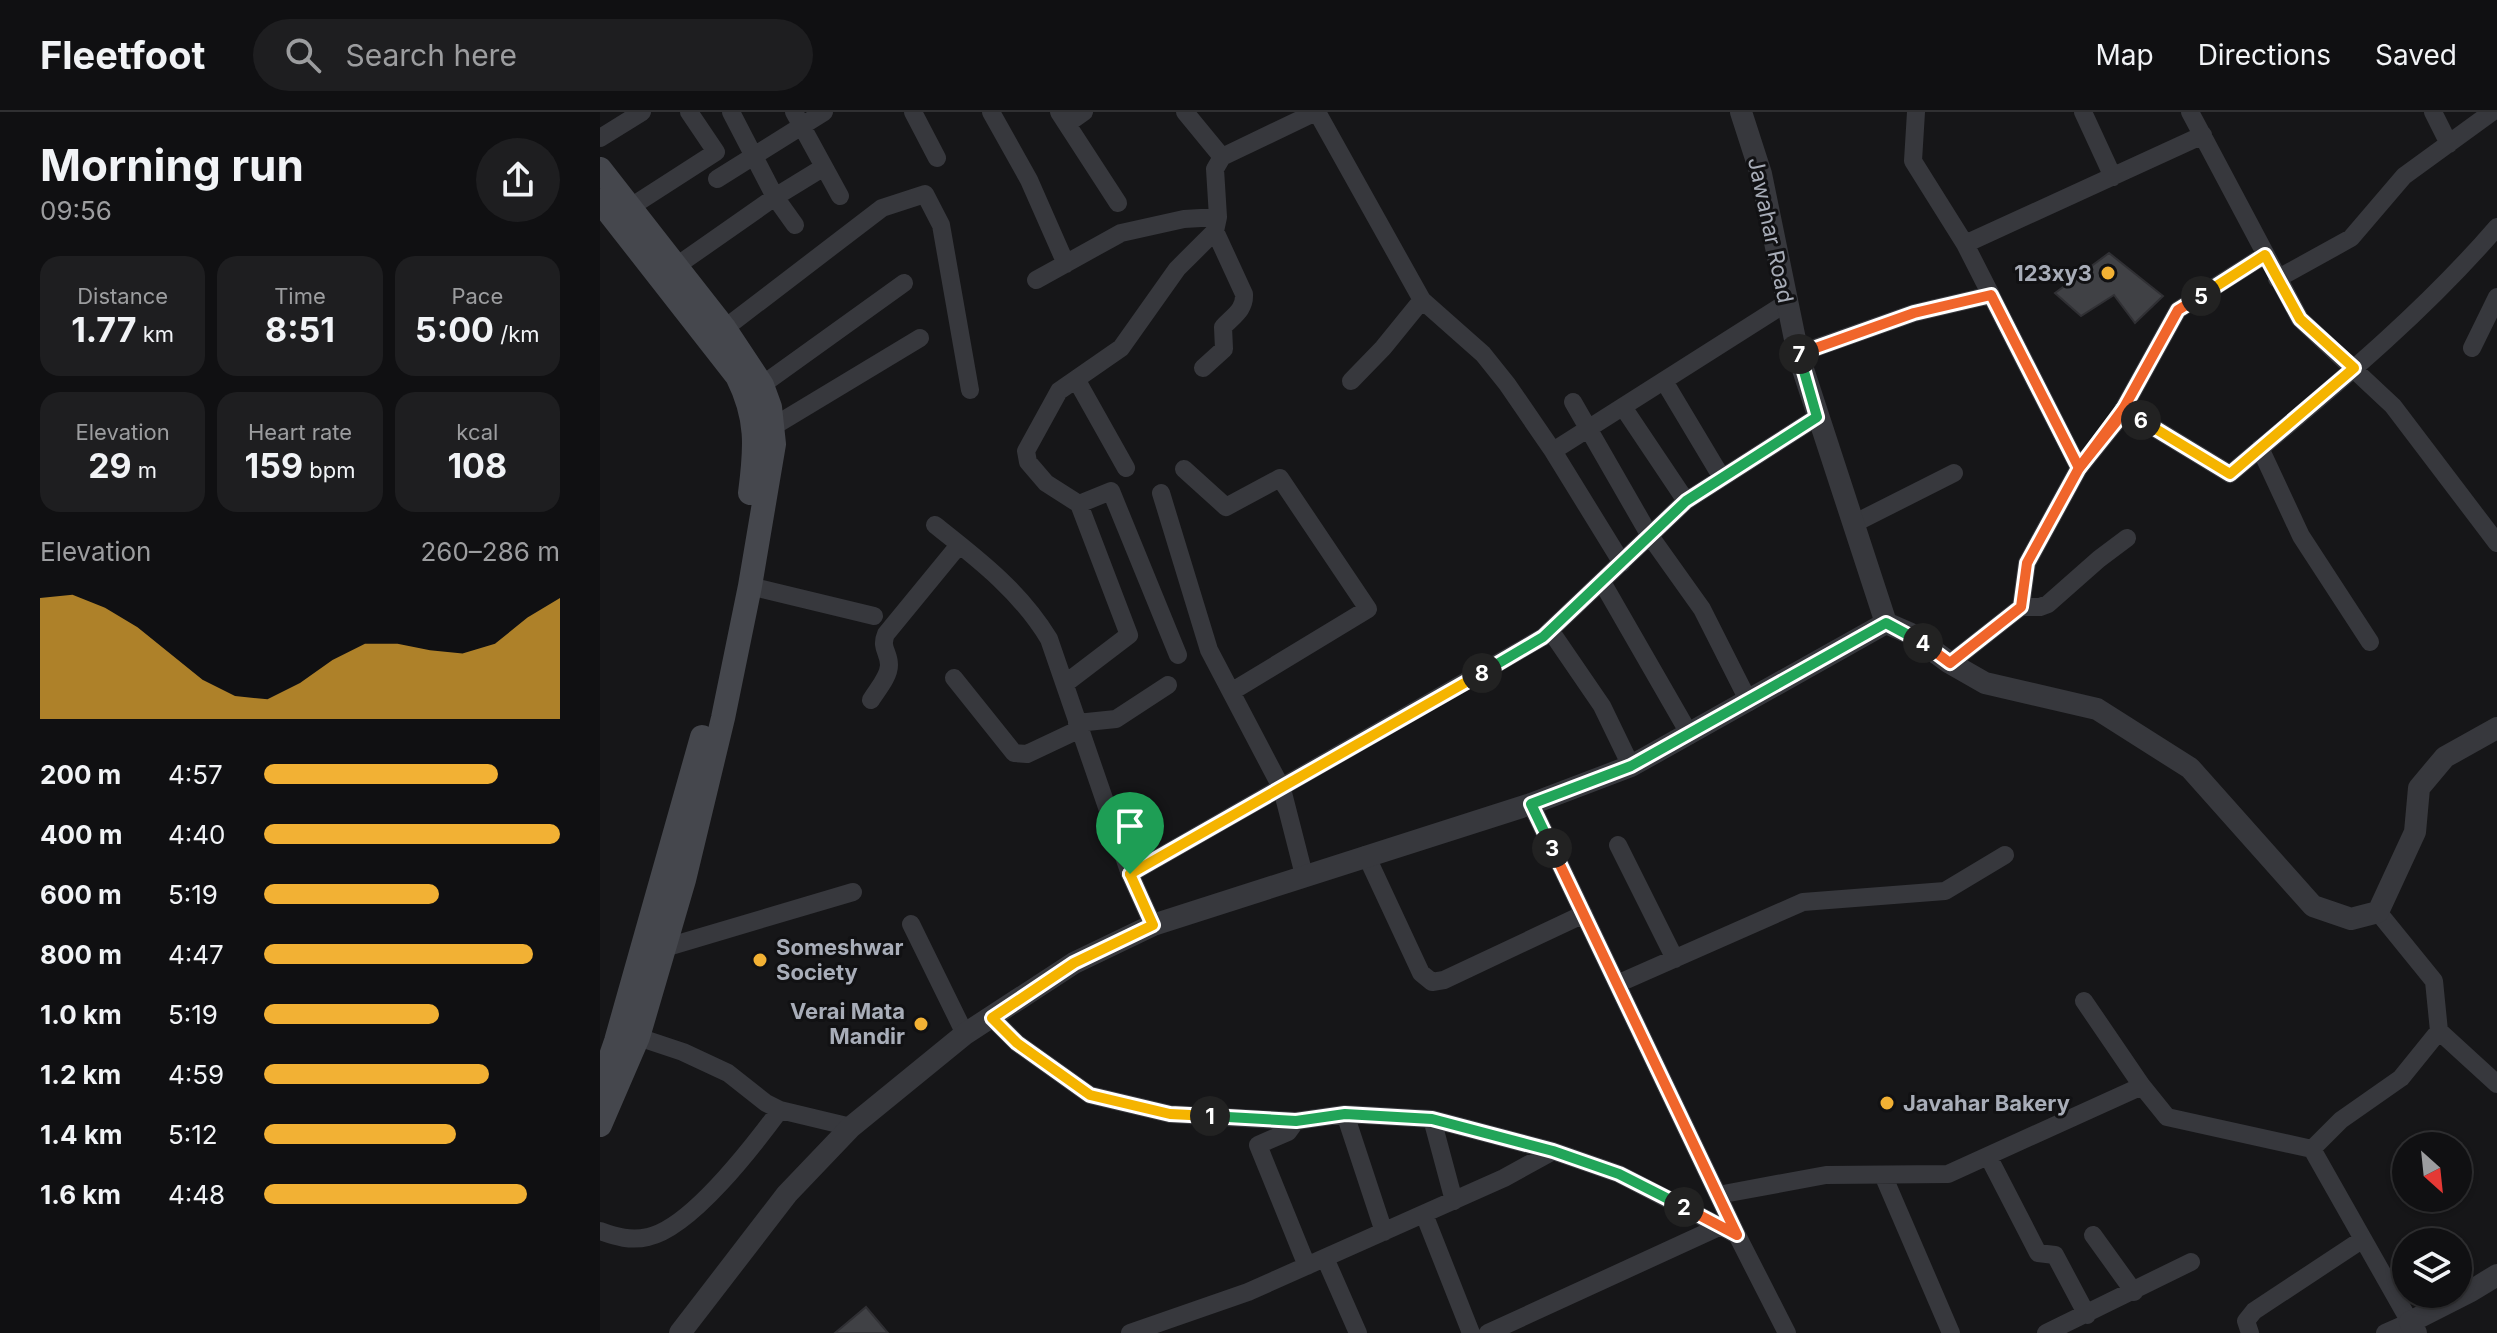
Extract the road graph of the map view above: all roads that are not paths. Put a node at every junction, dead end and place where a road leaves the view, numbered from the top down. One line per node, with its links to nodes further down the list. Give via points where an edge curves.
1 (642, 112): 19 (street)
2 (689, 112): 32 (street, via 716,152)
3 (731, 112): 21 (street)
4 (824, 112): 16 (street)
5 (913, 112): 23 (street)
6 (991, 112): 38 (street)
7 (1084, 112): 17 (street)
8 (1185, 112): 22 (street)
9 (1317, 112): 22 (street); 45 (street)
10 (1741, 112): 46 (street, Jawahar Road, via 1761,174)
11 (1916, 112): 36 (street, via 1913,161)
12 (2083, 112): 26 (street)
13 (2190, 112): 18 (street)
14 (2433, 112): 20 (street)
15 (2492, 112): 20 (street)
16 (798, 118): 21 (street); 24 (street)
17 (1063, 118): 31 (street)
18 (2203, 135): 26 (street); 37 (street)
19 (600, 138)
20 (2449, 144): 40 (street, via 2404,176 2351,238)
21 (753, 156): 27 (street); 29 (street)
22 (1222, 157): 33 (street, via 1215,169)
23 (937, 158)
24 (824, 167): 28 (street); 29 (street)
25 (600, 169): 32 (main road)
26 (2113, 177): 36 (street)
27 (717, 179)
28 (840, 196)
29 (775, 197): 34 (street); 39 (street)
30 (600, 201): 47 (main road)
31 (1118, 203)
32 (629, 208): 39 (main road)
33 (1217, 224): 38 (street, via 1184,219 1121,233); 51 (street, via 1244,303 1223,327 1224,349); 53 (street, via 1177,269 1121,348)
34 (795, 225)
35 (2497, 227): 52 (street)
36 (1965, 244): 43 (street)
37 (2265, 255): 40 (street); 60 (street, via 2178,310)
38 (1066, 264): 41 (street)
39 (675, 267): 47 (main road)
40 (2277, 279): 52 (street, via 2300,319)
41 (1036, 280)
42 (904, 283): 56 (street)
43 (1991, 295): 50 (street, via 1903,317); 67 (street)
44 (2497, 297): 49 (street)
45 (1422, 300): 54 (street); 65 (street, via 1483,354)
46 (1786, 303): 50 (street, Jawahar Road); 55 (street)
47 (717, 334): 56 (main road); 57 (street, via 882,208 925,194 941,225); 96 (main road, via 748,399 756,441)
48 (920, 338): 62 (street)
49 (2472, 348)
50 (1798, 354): 61 (street, Jawahar Road)
51 (1203, 368)
52 (2354, 368): 64 (street); 77 (street, via 2393,406)
53 (1076, 379): 66 (street); 73 (street, via 1059,391 1026,451 1028,462 1046,483)
54 (1351, 381)
55 (1664, 381): 59 (street); 70 (street)
56 (762, 385): 62 (main road)
57 (970, 390)
58 (1573, 402): 63 (street)
59 (1623, 407): 63 (street); 72 (street)
60 (2123, 409): 64 (street, via 2230,474); 67 (street)
61 (1817, 417): 70 (street); 74 (street, Jawahar Road)
62 (774, 426): 82 (main road)
63 (1590, 428): 65 (street); 76 (street)
64 (2260, 448): 87 (street, via 2301,536)
65 (1553, 451): 80 (street)
66 (1126, 468)
67 (2079, 468): 83 (street, via 2027,563)
68 (1184, 469): 93 (street, via 1226,507 1280,478 1368,609)
69 (1954, 473): 74 (street)
70 (1722, 478): 72 (street)
71 (1161, 493): 93 (street, via 1209,650)
72 (1686, 501): 76 (street)
73 (1079, 504): 88 (street, via 1111,491); 91 (street, via 1129,635)
74 (1853, 524): 85 (street, Jawahar Road)
75 (935, 525): 79 (street)
76 (1650, 536): 80 (street); 95 (street, via 1702,609)
77 (2496, 537)
78 (2127, 538): 83 (street, via 2056,598 2040,607)
79 (959, 545): 91 (street, via 1013,589 1033,613); 94 (street, via 886,634 882,643 888,674)
80 (1622, 563): 81 (street)
81 (1602, 582): 86 (street); 99 (street)
82 (750, 586): 84 (street); 96 (main road)
83 (2021, 607): 89 (street)
84 (874, 616)
85 (1886, 623): 89 (street); 95 (street)
86 (1550, 630): 100 (street, via 1602,706); 101 (street)
87 (2370, 642)
88 (1178, 655)
89 (1950, 663): 109 (street, via 1985,683 2097,709 2190,768 2313,906 2351,919)
90 (954, 678): 97 (street, via 1014,753 1027,754)
91 (1066, 683): 97 (street)
92 (1168, 685): 97 (street, via 1116,719)
93 (1231, 692): 101 (street)
94 (871, 700)
95 (1749, 702): 99 (street)
96 (715, 716): 113 (main road, via 684,880); 121 (main road)
97 (1078, 726): 106 (street)
98 (2497, 728): 109 (street, via 2445,757 2419,788 2415,832)
99 (1690, 735): 100 (street)
100 (1631, 766): 102 (street)
101 (1282, 789): 106 (street); 107 (street)
102 (1531, 804): 104 (street); 110 (street)
103 (1618, 845): 114 (street)
104 (1366, 855): 107 (street); 110 (street, via 1421,973 1432,982)
105 (2005, 855): 114 (street, via 1945,891 1803,902)
106 (1130, 874): 112 (street)
107 (1304, 875): 112 (street)
108 (853, 892): 113 (street)
109 (2378, 912): 118 (street, via 2434,981)
110 (1584, 914): 115 (street)
111 (911, 924): 119 (street)
112 (1153, 925): 117 (street, via 1074,963)
113 (664, 948): 120 (main road)
114 (1675, 959): 115 (street)
115 (1617, 984): 134 (street)
116 (2084, 1001): 123 (street)
117 (992, 1018): 119 (street); 127 (street, via 1017,1043 1090,1095 1170,1114)
118 (2439, 1031): 122 (street); 130 (street, via 2401,1078 2341,1120)
119 (965, 1034): 129 (street)
120 (638, 1037): 121 (main road); 124 (street, via 728,1073)
121 (607, 1084): 128 (main road)
122 (2497, 1084)
123 (2142, 1086): 130 (street, via 2167,1117); 132 (street)
124 (780, 1110): 129 (street); 137 (street, via 732,1172 669,1228 637,1239)
125 (1345, 1114): 126 (street); 127 (street); 139 (street)
126 (1432, 1119): 131 (street); 135 (street)
127 (1296, 1121): 144 (street, via 1288,1132 1258,1145)
128 (600, 1125)
129 (851, 1127): 150 (street, via 787,1194)
130 (2312, 1149): 141 (street)
131 (1553, 1151): 135 (street); 138 (street, via 1619,1174)
132 (1988, 1156): 133 (street, via 1948,1174); 147 (street, via 2038,1253 2055,1255)
133 (1883, 1175): 134 (street, via 1826,1175); 155 (street)
134 (1718, 1195): 138 (street)
135 (1454, 1201): 136 (street)
136 (1424, 1214): 139 (street); 153 (street)
137 (600, 1231)
138 (1729, 1231): 149 (street); 154 (street)
139 (1384, 1232): 142 (street)
140 (2093, 1235): 146 (street)
141 (2363, 1239): 148 (street); 157 (street, via 2254,1311 2246,1321)
142 (1325, 1258): 144 (street); 152 (street)
143 (2191, 1262): 146 (street)
144 (1307, 1266): 151 (street)
145 (2497, 1275): 148 (street)
146 (2134, 1292): 147 (street)
147 (2087, 1315): 156 (street)
148 (2413, 1327): 158 (street)
149 (1783, 1332)
150 (680, 1333)
151 (1130, 1333)
152 (1358, 1333)
153 (1471, 1333)
154 (1488, 1333)
155 (1951, 1333)
156 (2046, 1333)
157 (2250, 1333)
158 (2385, 1333)

